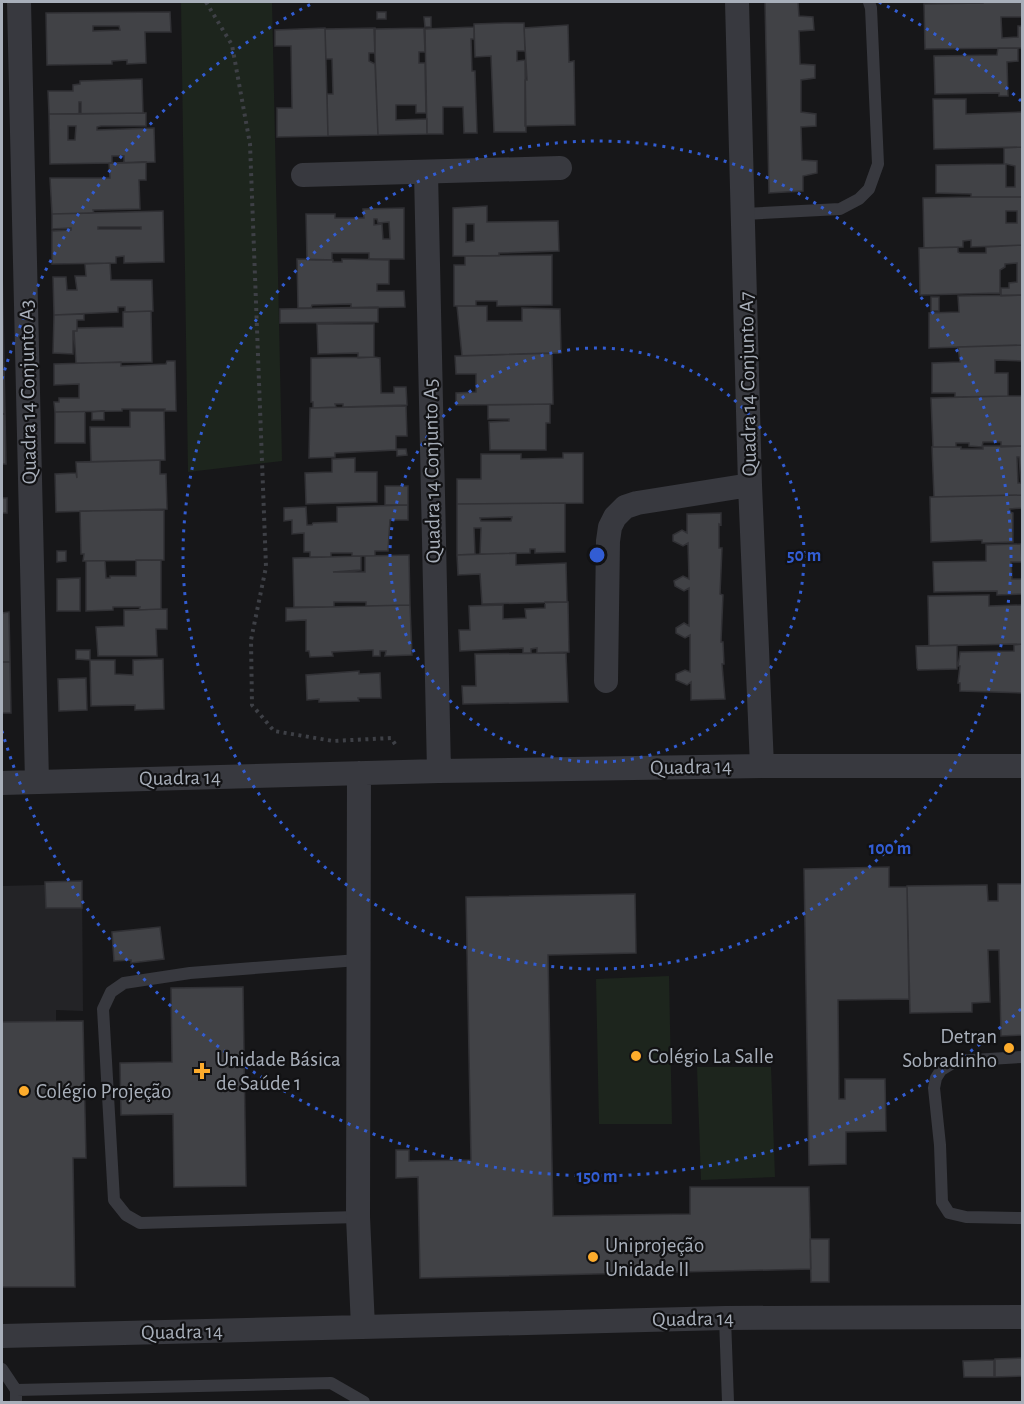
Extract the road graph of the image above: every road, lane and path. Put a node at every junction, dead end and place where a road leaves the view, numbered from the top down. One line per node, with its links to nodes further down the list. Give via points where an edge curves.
1 (20, 2): 16 (street, Quadra 14 Conjunto A3)
2 (206, 2): 14 (path, via 232,45 250,144 266,567 251,640 252,705 274,731 333,741 391,738)
3 (737, 2): 8 (street, Quadra 14 Conjunto A7)
4 (868, 2): 8 (lane, via 878,164 869,189 860,200 840,209)
5 (560, 168): 6 (street)
6 (426, 171): 7 (street); 13 (street, Quadra 14 Conjunto A5)
7 (303, 175)
8 (744, 214): 9 (street, Quadra 14 Conjunto A7)
9 (750, 485): 10 (street, via 637,502 615,517 608,541); 11 (street, Quadra 14 Conjunto A7)
10 (606, 681)
11 (762, 766): 12 (street, Quadra 14); 13 (street, Quadra 14)
12 (1023, 766)
13 (439, 771): 14 (street, Quadra 14)
14 (414, 772): 15 (street, Quadra 14)
15 (359, 773): 16 (street, Quadra 14); 18 (street)
16 (37, 782): 17 (street, Quadra 14)
17 (2, 783)
18 (358, 960): 20 (street); 20 (lane, via 124,983 111,992 103,1009 114,1200 126,1215 140,1223)
19 (1023, 1057): 21 (lane, via 956,1061 941,1070 934,1089 942,1202 949,1213)
20 (358, 1217): 24 (street)
21 (1023, 1218)
22 (1023, 1317): 23 (street, Quadra 14)
23 (726, 1318): 24 (street, Quadra 14); 29 (lane)
24 (363, 1327): 25 (street, Quadra 14)
25 (2, 1336)
26 (2, 1369): 27 (lane)
27 (16, 1396): 28 (lane, via 331,1383)
28 (364, 1402)
29 (728, 1402)

